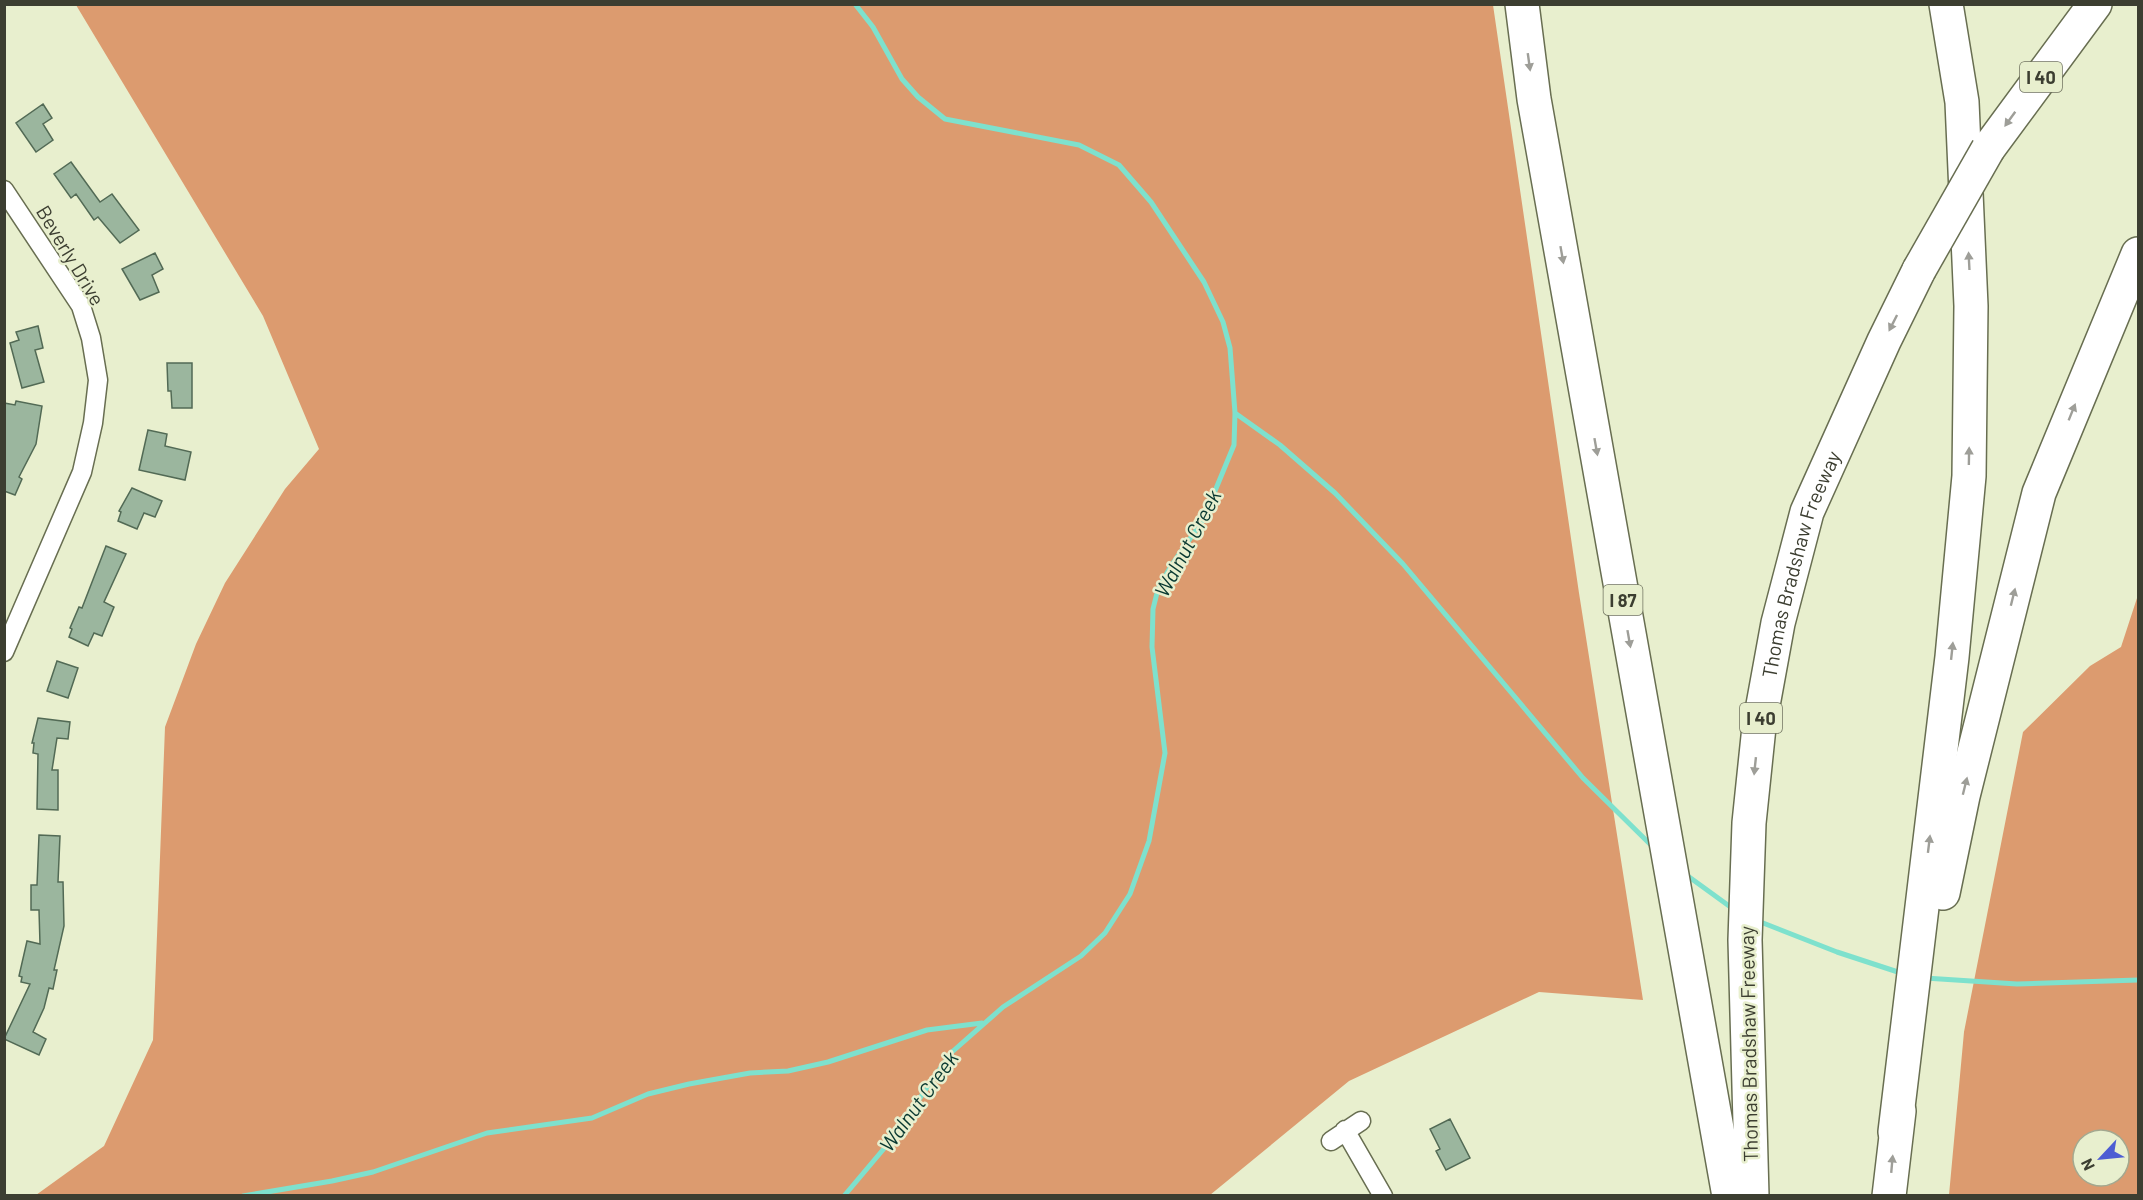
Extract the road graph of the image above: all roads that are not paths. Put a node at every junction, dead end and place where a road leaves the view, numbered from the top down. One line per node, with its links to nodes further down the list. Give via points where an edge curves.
1 (1522, 4): 10 (highway, I 87, one-way to 10, via 1534,99)
2 (1946, 4): 8 (highway, one-way to 2, via 1952,657 1969,476 1971,306 1962,102)
3 (2095, 4): 11 (highway, Thomas Bradshaw Freeway / I 40, one-way to 11, bridge, via 1988,149 1919,270 1807,512 1767,681 1749,823 1745,940)
4 (6, 194): 6 (street, Beverly Drive, via 81,306 98,380 82,472)
5 (2139, 255): 8 (highway, one-way to 5, via 1963,796 2039,493)
6 (4, 652)
7 (1346, 1131): 9 (street)
8 (1895, 1132): 12 (highway, one-way to 8)
9 (1383, 1196)
10 (1729, 1196)
11 (1752, 1196)
12 (1889, 1196)

